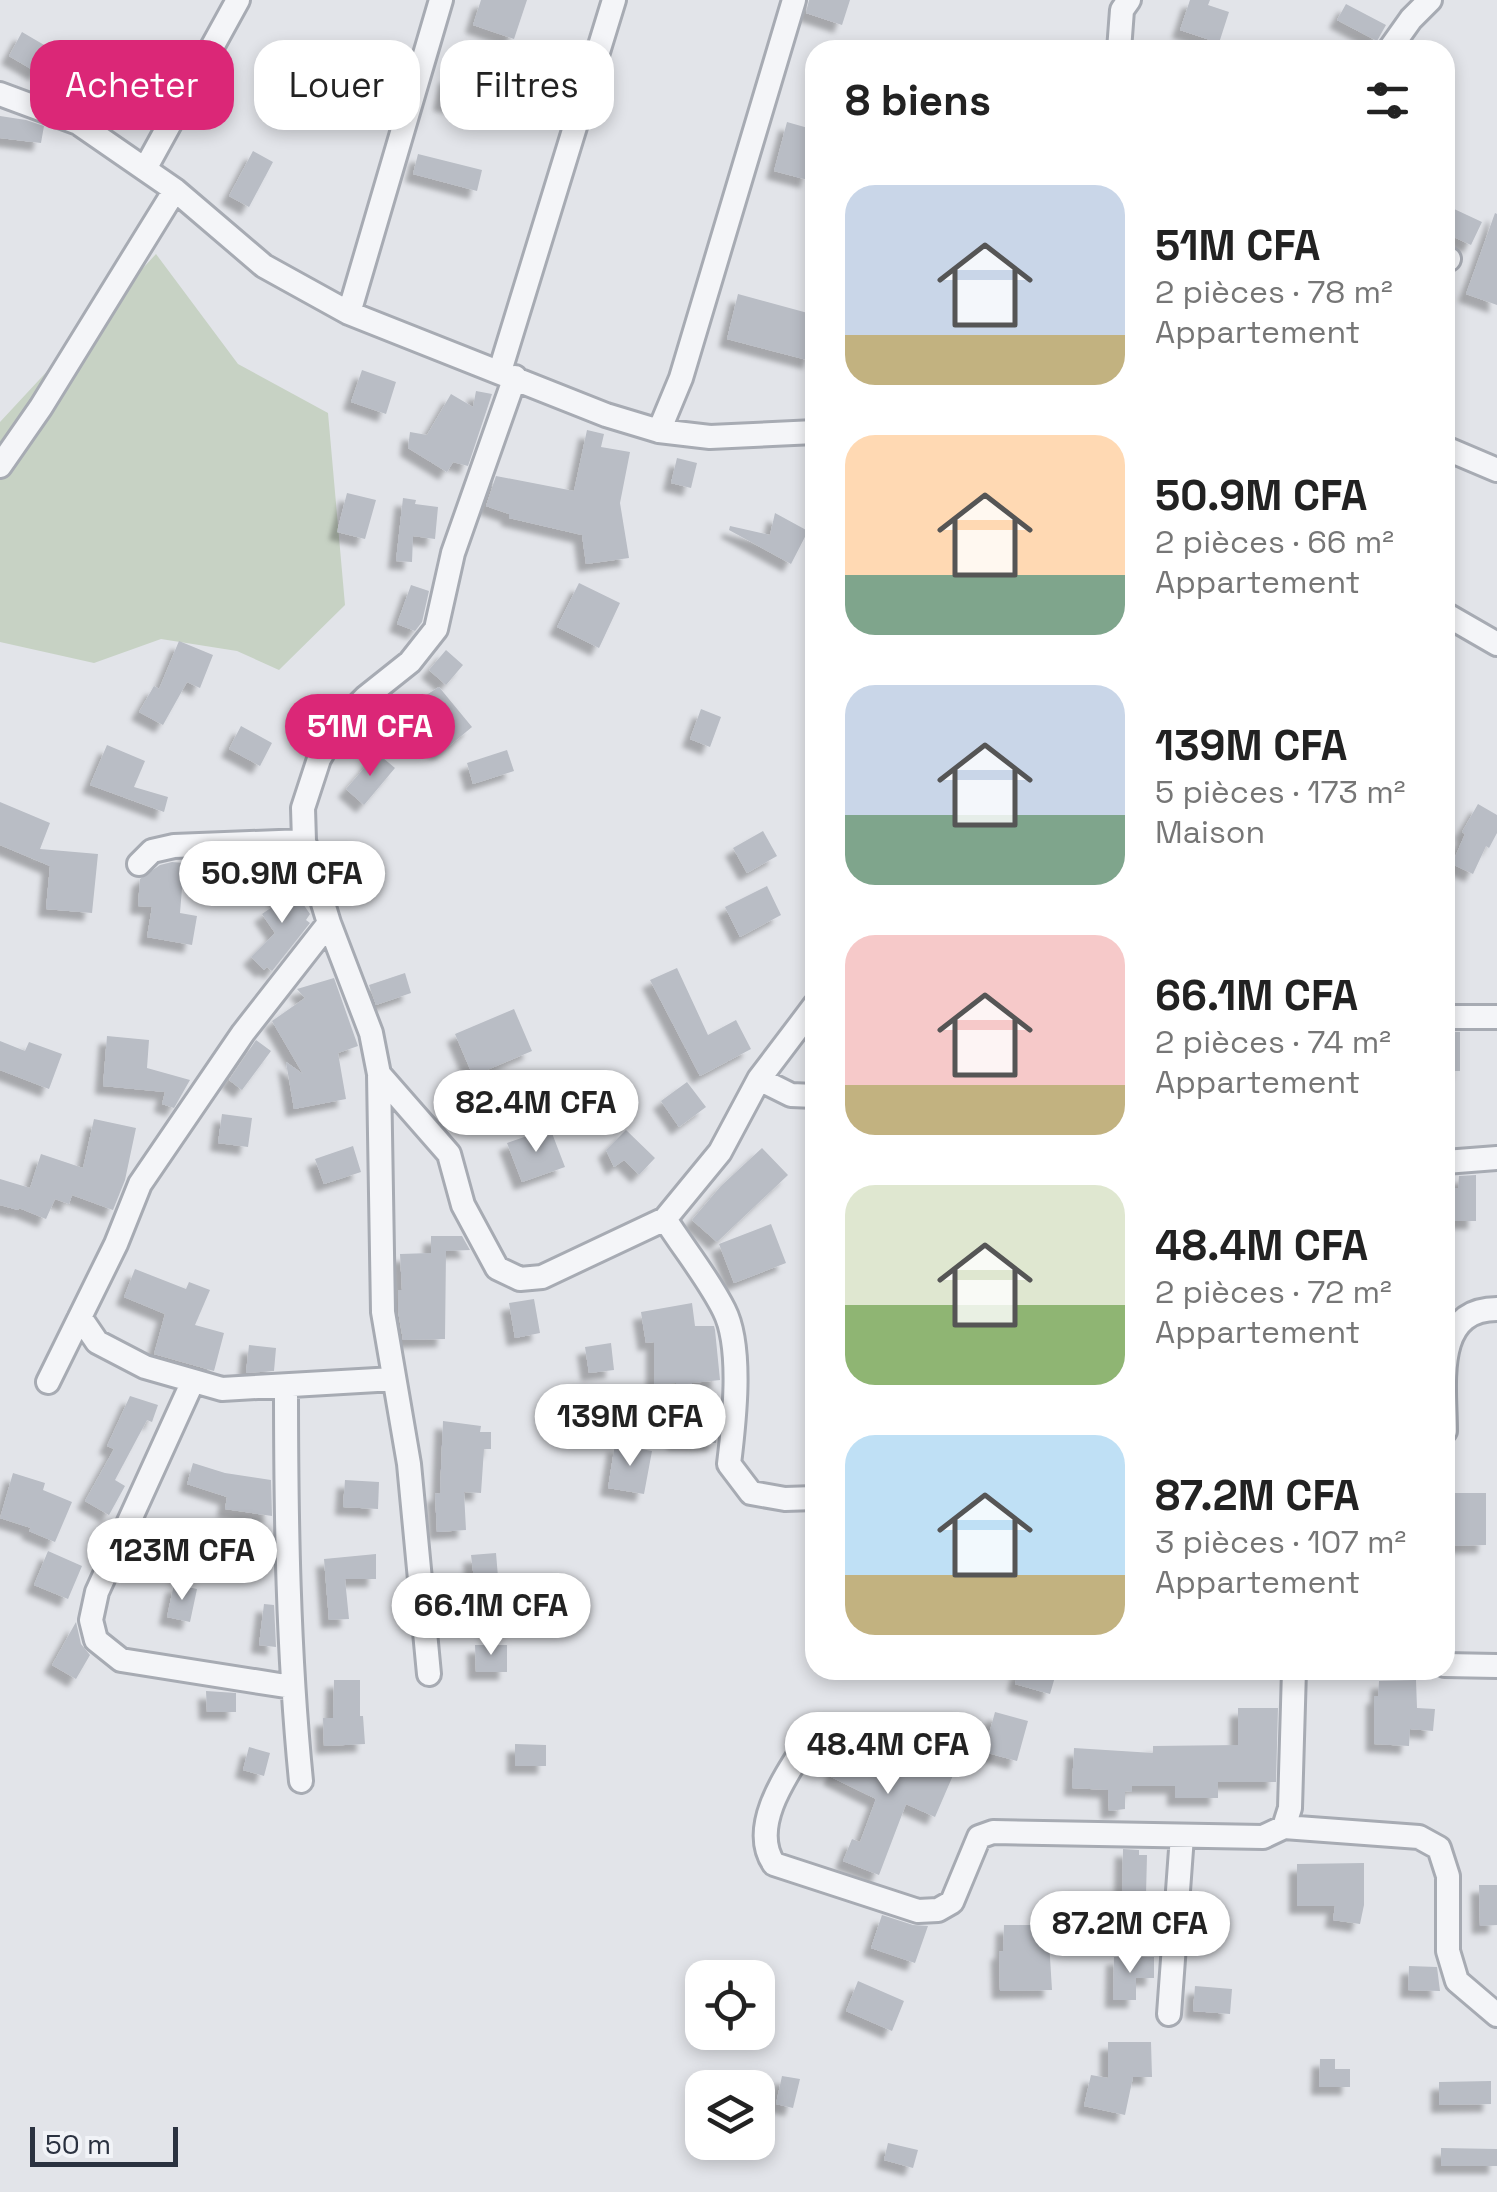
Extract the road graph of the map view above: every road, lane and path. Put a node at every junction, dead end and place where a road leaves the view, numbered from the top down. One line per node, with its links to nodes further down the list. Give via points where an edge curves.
1 (238, 0): 10 (street)
2 (442, 0): 12 (street)
3 (614, 0): 13 (street)
4 (794, 0): 14 (street, via 681,378)
5 (1129, 0): 7 (street)
6 (1430, 0): 8 (street)
7 (1120, 40)
8 (1396, 40)
9 (1, 93): 10 (street, via 78,123)
10 (145, 169): 11 (street)
11 (175, 190): 12 (street, via 264,266); 17 (street)
12 (350, 313): 13 (street)
13 (508, 374): 14 (street); 21 (street, via 436,629 410,662 340,723 303,808)
14 (659, 431): 15 (street, via 710,437)
15 (805, 432)
16 (1455, 452): 18 (street)
17 (0, 466)
18 (1497, 470)
19 (1455, 620): 20 (street)
20 (1497, 644)
21 (304, 842): 22 (street, via 174,846 152,851); 23 (street)
22 (138, 864)
23 (329, 922): 27 (street, via 371,1033); 35 (street, via 140,1184)
24 (1497, 1017): 26 (street)
25 (805, 1018): 28 (street)
26 (1455, 1018)
27 (379, 1074): 32 (street, via 449,1154 463,1205 497,1268 520,1279 542,1277); 36 (street, via 383,1312)
28 (759, 1079): 29 (street); 32 (street, via 720,1152)
29 (805, 1095)
30 (1497, 1158): 31 (street)
31 (1455, 1161)
32 (665, 1219): 40 (street, via 726,1313 735,1413 729,1464 751,1493)
33 (1497, 1308): 34 (street)
34 (1455, 1317)
35 (80, 1318): 37 (street, via 98,1342 145,1367); 38 (street)
36 (394, 1379): 39 (street); 43 (street)
37 (193, 1381): 39 (street, via 222,1389); 45 (street, via 97,1592 90,1620 96,1640 121,1660)
38 (48, 1382)
39 (286, 1386): 45 (street)
40 (805, 1498)
41 (1455, 1665): 42 (street)
42 (1497, 1666)
43 (429, 1674)
44 (1294, 1680): 48 (street)
45 (292, 1687): 47 (street)
46 (814, 1733): 49 (street, via 774,1795 768,1854 774,1864 918,1911 952,1902 979,1838 992,1832)
47 (302, 1781)
48 (1284, 1828): 49 (street, via 1263,1837); 51 (street, via 1419,1837 1439,1848 1448,1876 1448,1951 1457,1982)
49 (1182, 1836): 50 (street)
50 (1169, 2014)
51 (1497, 2015)

